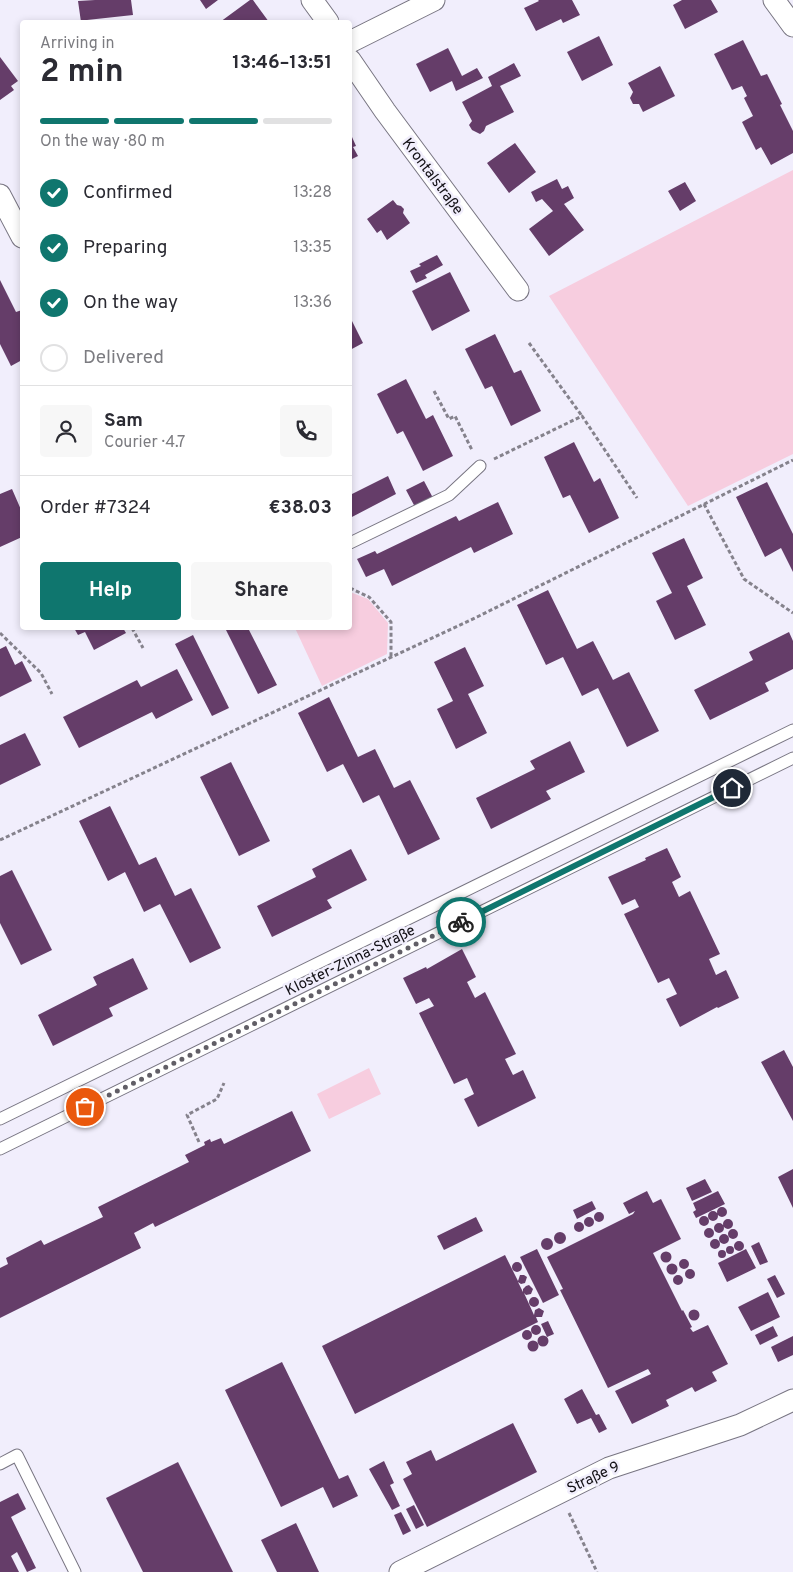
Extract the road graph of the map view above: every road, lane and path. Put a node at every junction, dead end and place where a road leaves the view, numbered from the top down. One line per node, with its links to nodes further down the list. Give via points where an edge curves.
1 (312, 0): 4 (street)
2 (434, 0): 6 (street)
3 (774, 0): 5 (street)
4 (327, 20)
5 (793, 26)
6 (352, 41)
7 (352, 63): 10 (street, Krontalstraße)
8 (8, 208): 9 (street)
9 (20, 233)
10 (518, 290)
11 (529, 343): 13 (path)
12 (434, 391): 15 (path, via 449,419 455,416)
13 (582, 416): 15 (path); 16 (path)
14 (793, 460): 17 (path)
15 (480, 466): 18 (lane, via 449,494)
16 (637, 498)
17 (704, 504): 20 (path, via 744,578); 24 (path)
18 (352, 542)
19 (352, 589): 24 (path, via 369,597 391,622)
20 (793, 613)
21 (133, 630): 23 (path)
22 (0, 633): 25 (path, via 41,673)
23 (143, 648)
24 (391, 657): 28 (path)
25 (52, 694)
26 (793, 730): 30 (lane, Kloster-Zinna-Straße)
27 (793, 758): 32 (lane, Kloster-Zinna-Straße)
28 (0, 840)
29 (224, 1082): 31 (path, via 217,1099 186,1114)
30 (0, 1119)
31 (199, 1142)
32 (0, 1149)
33 (793, 1400): 35 (street, Straße 9, via 740,1425 609,1468)
34 (0, 1464): 36 (lane, via 17,1455)
35 (559, 1493): 37 (street, Straße 9); 38 (path)
36 (76, 1572)
37 (400, 1572)
38 (597, 1572)

